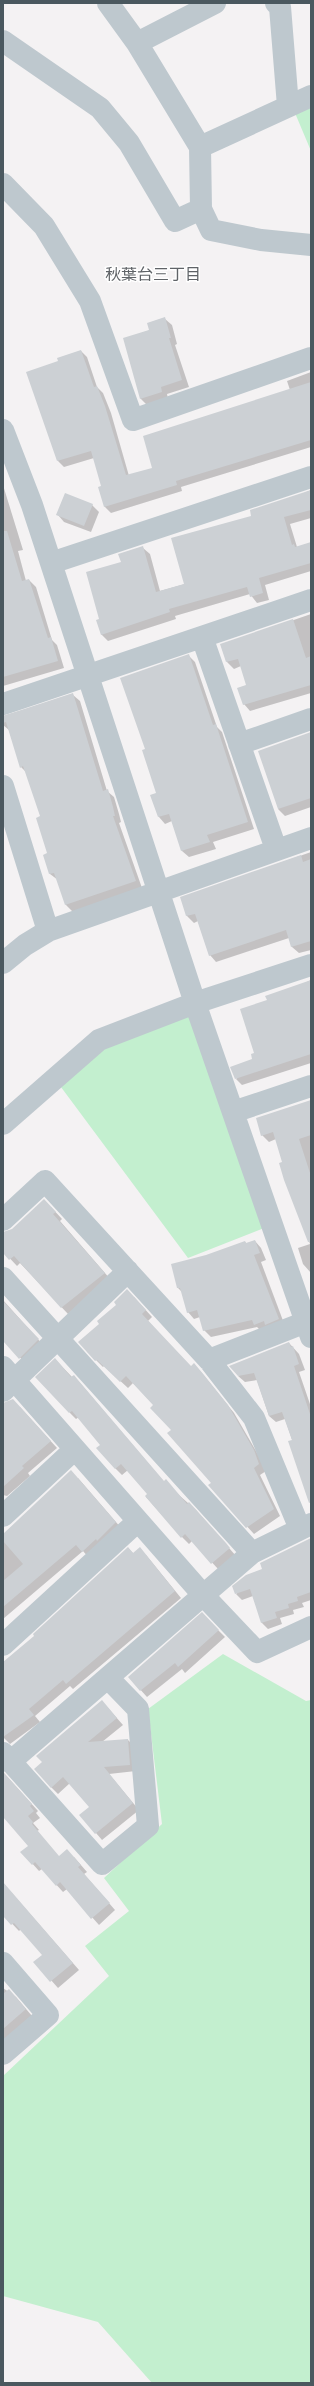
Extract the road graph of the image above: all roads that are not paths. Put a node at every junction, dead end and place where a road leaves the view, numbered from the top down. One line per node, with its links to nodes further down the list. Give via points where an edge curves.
1 (108, 3): 4 (street)
2 (215, 3): 4 (street)
3 (276, 3): 7 (street, via 280,7)
4 (137, 43): 8 (street)
5 (5, 47): 10 (street, via 100,108 129,143 175,221)
6 (311, 96): 7 (street)
7 (288, 106): 8 (street)
8 (200, 147): 10 (street)
9 (3, 184): 12 (street, via 44,226 90,301 133,420)
10 (201, 209): 11 (street, via 211,230 261,240)
11 (311, 245)
12 (311, 358)
13 (5, 441): 15 (street, via 32,505)
14 (311, 477): 15 (street)
15 (51, 563): 18 (street)
16 (311, 600): 17 (street)
17 (202, 637): 18 (street); 21 (street)
18 (88, 676): 19 (street); 26 (street)
19 (3, 704)
20 (311, 719): 21 (street)
21 (239, 744): 25 (street)
22 (3, 786): 23 (street)
23 (10, 831): 27 (street)
24 (311, 838): 25 (street)
25 (276, 849): 26 (street)
26 (159, 892): 27 (street); 30 (street)
27 (48, 931): 28 (street, via 25,944)
28 (3, 963)
29 (311, 965): 30 (street)
30 (195, 1003): 32 (street); 33 (street, via 99,1040)
31 (311, 1086): 32 (street)
32 (233, 1112): 37 (street)
33 (3, 1124)
34 (3, 1220): 35 (street, via 45,1181)
35 (128, 1271): 38 (street); 39 (street)
36 (3, 1278): 38 (street)
37 (308, 1329): 39 (street)
38 (56, 1339): 40 (street); 45 (street)
39 (209, 1360): 44 (street, via 254,1418)
40 (7, 1380): 41 (street)
41 (75, 1449): 42 (street); 43 (street)
42 (3, 1516)
43 (138, 1521): 46 (street); 48 (street)
44 (306, 1526): 45 (street)
45 (252, 1553): 46 (street)
46 (204, 1596): 47 (street, via 257,1652); 49 (street)
47 (311, 1628)
48 (3, 1645)
49 (108, 1678): 50 (street); 50 (street, via 138,1709 148,1826 102,1864)
50 (7, 1757)
51 (3, 1963): 52 (street, via 48,2015)
52 (3, 2054)

